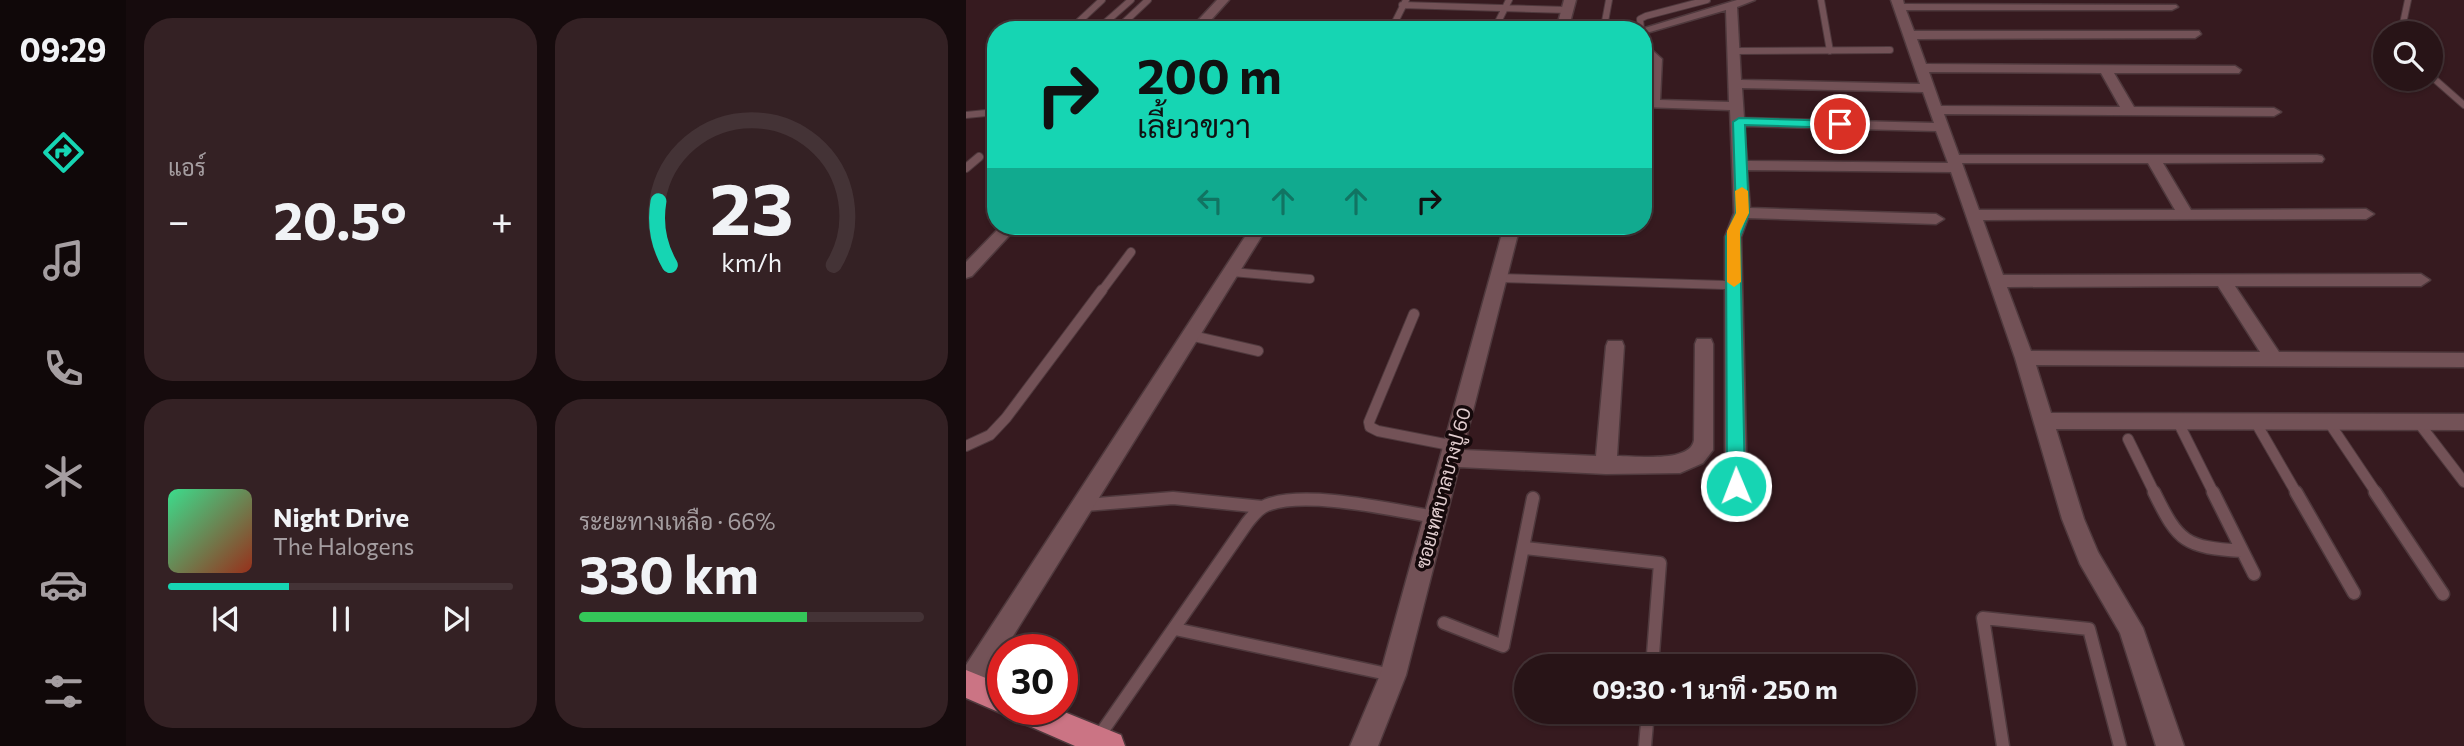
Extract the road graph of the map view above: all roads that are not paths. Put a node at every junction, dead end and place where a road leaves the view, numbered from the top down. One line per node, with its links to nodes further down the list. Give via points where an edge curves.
1 (1102, 0): 18 (lane)
2 (1130, 0): 19 (lane)
3 (1148, 0): 20 (lane)
4 (1223, 0): 21 (street)
5 (1508, 0): 16 (lane)
6 (1609, 0): 24 (lane)
7 (1707, 0): 25 (lane)
8 (1749, 0): 14 (street)
9 (1821, 0): 32 (lane)
10 (2408, 0): 26 (lane)
11 (1404, 3): 16 (lane); 22 (lane)
12 (1898, 4): 17 (street); 29 (street)
13 (1568, 5): 16 (lane)
14 (1731, 5): 27 (street); 31 (street)
15 (2172, 7): 17 (street)
16 (1505, 8): 23 (lane)
17 (2147, 20): 28 (street); 29 (street)
18 (1079, 21)
19 (1107, 21)
20 (1126, 21)
21 (1203, 21)
22 (1395, 21)
23 (1498, 21)
24 (1605, 21)
25 (1641, 21)
26 (2404, 21)
27 (1652, 27)
28 (2194, 34)
29 (1909, 35): 34 (street)
30 (1890, 50): 32 (lane)
31 (1734, 51): 32 (lane); 38 (street)
32 (1830, 51)
33 (1652, 55): 37 (street, via 1656,59)
34 (1921, 68): 35 (street); 40 (street)
35 (2105, 69): 36 (street); 44 (street)
36 (2235, 70)
37 (1652, 81)
38 (1737, 84): 40 (street); 43 (street)
39 (2443, 87): 42 (lane)
40 (1927, 88): 48 (street)
41 (1652, 103): 43 (street)
42 (2464, 105)
43 (1738, 106): 49 (street)
44 (2129, 111): 45 (street); 48 (street)
45 (2274, 112)
46 (987, 113): 47 (lane)
47 (966, 115)
48 (1938, 118): 49 (street); 53 (street)
49 (1739, 122): 54 (street)
50 (979, 157): 55 (lane)
51 (2153, 159): 52 (street); 53 (street); 59 (street)
52 (2317, 159)
53 (1955, 164): 54 (street); 58 (street)
54 (1741, 165): 56 (street)
55 (966, 168)
56 (1742, 213): 60 (street); 92 (street, via 1733,237)
57 (2366, 214): 59 (street)
58 (1973, 215): 59 (street); 70 (street)
59 (2186, 215)
60 (1937, 219)
61 (1001, 235): 65 (street)
62 (1255, 235): 66 (street)
63 (1510, 235): 67 (street, ซอยเทศบาลบางปู 60)
64 (1131, 252): 88 (lane, via 1006,418 990,435)
65 (966, 272)
66 (1232, 272): 68 (lane); 74 (street)
67 (1499, 278): 72 (lane); 89 (street, ซอยเทศบาลบางปู 60)
68 (1310, 279)
69 (2421, 280): 71 (street)
70 (1996, 281): 71 (street); 78 (street)
71 (2223, 281): 79 (street)
72 (1724, 285)
73 (1414, 314): 89 (lane, via 1370,427)
74 (1193, 336): 77 (lane); 94 (street)
75 (1704, 344): 90 (street, via 1703,450 1680,464)
76 (1615, 345): 90 (street)
77 (1258, 351)
78 (2024, 358): 79 (street); 81 (street)
79 (2274, 359): 80 (street)
80 (2464, 360)
81 (2045, 421): 83 (street); 115 (street, via 2073,519 2088,557 2131,628)
82 (2328, 421): 84 (street); 86 (street); 101 (lane)
83 (2178, 422): 86 (street); 98 (lane)
84 (2418, 422): 85 (street); 91 (lane)
85 (2464, 422)
86 (2256, 423): 100 (lane)
87 (2128, 439): 98 (lane, via 2172,529 2183,540 2199,547)
88 (966, 446)
89 (1453, 452): 90 (street); 96 (street, ซอยเทศบาลบางปู 60)
90 (1606, 465)
91 (2464, 482)
92 (1736, 486)
93 (1533, 498): 97 (lane)
94 (1084, 505): 95 (lane, via 1173,498); 106 (street)
95 (1262, 507): 96 (lane, via 1306,500); 103 (lane)
96 (1436, 517): 105 (street, ซอยเทศบาลบางปู 60)
97 (1525, 548): 102 (lane, via 1503,646); 104 (lane, via 1660,562)
98 (2242, 551): 99 (lane)
99 (2254, 574)
100 (2354, 593)
101 (2443, 594)
102 (1444, 622)
103 (1175, 629): 105 (lane); 110 (lane)
104 (1652, 654)
105 (1393, 675): 111 (street, ซอยเทศบาลบางปู 60)
106 (967, 685): 107 (highway)
107 (987, 693)
108 (1647, 724): 112 (lane)
109 (1061, 725): 110 (highway)
110 (1103, 743)
111 (1364, 746)
112 (1645, 746)
113 (2003, 746): 114 (lane, via 1983,618 2089,629)
114 (2120, 746)
115 (2170, 746)

